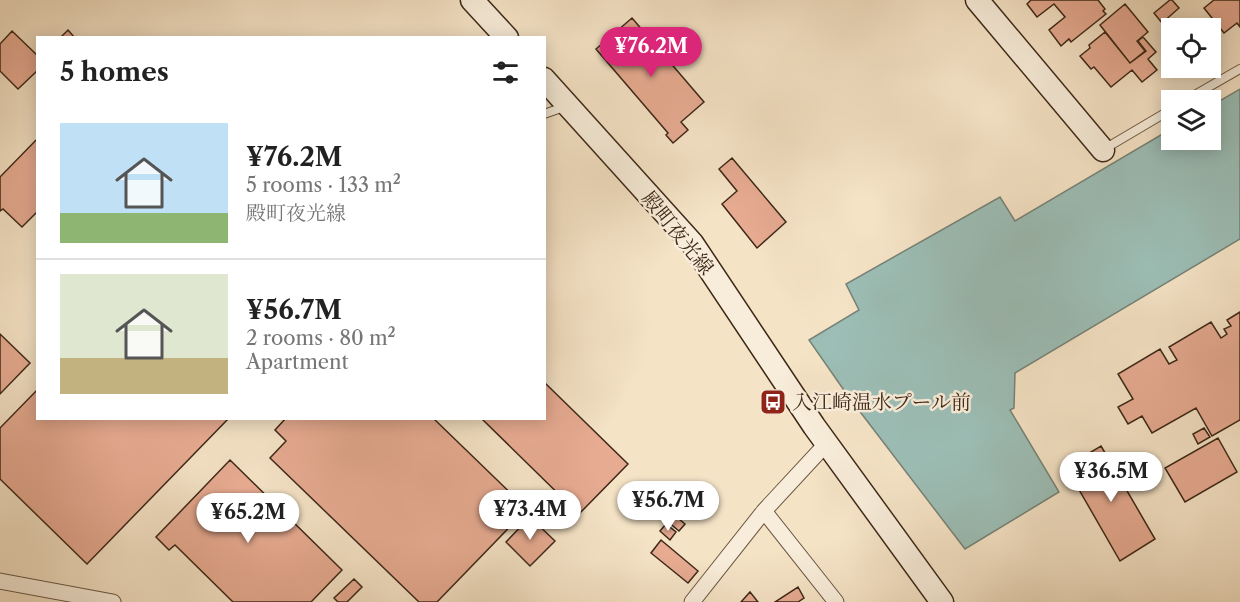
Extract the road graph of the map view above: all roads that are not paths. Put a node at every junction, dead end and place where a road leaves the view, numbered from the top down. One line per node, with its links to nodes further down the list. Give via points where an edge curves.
1 (472, 0): 3 (street)
2 (977, 0): 10 (street)
3 (505, 36)
4 (1240, 69): 6 (lane)
5 (546, 81): 7 (street, 殿町夜光線)
6 (1203, 90)
7 (568, 105): 8 (lane); 11 (street, 殿町夜光線, via 692,243)
8 (546, 113)
9 (1161, 116): 10 (lane)
10 (1103, 150)
11 (821, 434): 12 (street); 17 (street)
12 (764, 512): 15 (street); 16 (street)
13 (0, 581): 14 (street)
14 (113, 602)
15 (692, 602)
16 (836, 602)
17 (942, 602)

